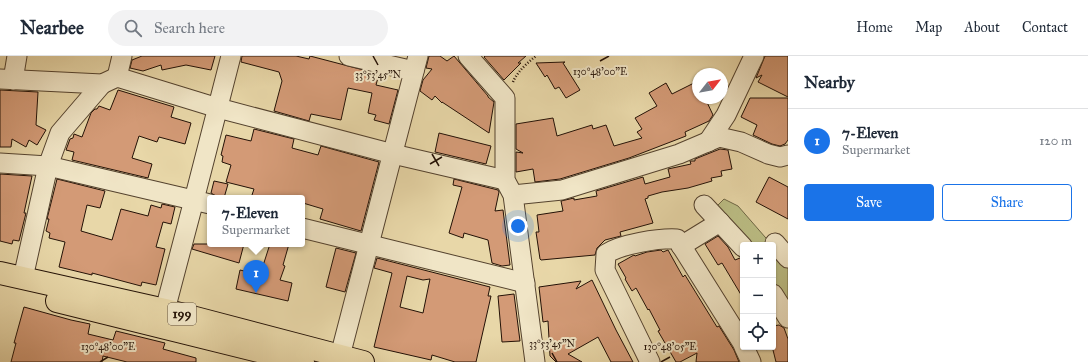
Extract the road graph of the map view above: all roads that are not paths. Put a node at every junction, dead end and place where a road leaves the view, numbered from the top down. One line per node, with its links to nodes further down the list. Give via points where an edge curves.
1 (17, 56): 8 (street)
2 (122, 56): 9 (street)
3 (231, 56): 10 (street)
4 (350, 56): 7 (street)
5 (468, 56): 16 (street, via 505,98)
6 (754, 56): 11 (street, via 726,115)
7 (416, 64): 12 (street)
8 (7, 79): 9 (street)
9 (109, 80): 10 (street); 15 (street, via 60,133)
10 (218, 108): 12 (street); 17 (street)
11 (708, 142): 13 (street, via 719,137 741,142 768,154 780,157); 16 (street, via 679,154 562,190)
12 (393, 154): 16 (street); 22 (street)
13 (788, 155)
14 (0, 163): 15 (street)
15 (48, 166): 17 (street); 25 (street)
16 (509, 187): 26 (street)
17 (202, 202): 29 (street)
18 (704, 205): 19 (street)
19 (720, 222): 21 (street); 23 (street)
20 (305, 229): 22 (street)
21 (740, 244)
22 (368, 245): 26 (street); 33 (street)
23 (681, 246): 31 (street); 37 (street, via 677,239 662,239 613,249 606,254 605,270)
24 (0, 273): 25 (highway, 199)
25 (23, 278): 29 (highway, 199)
26 (525, 283): 36 (street)
27 (0, 287): 34 (highway, 199)
28 (776, 299): 30 (street)
29 (165, 310): 33 (highway, 199)
30 (788, 318)
31 (740, 339)
32 (745, 350): 38 (street)
33 (340, 356): 35 (highway, 199)
34 (303, 362)
35 (363, 362)
36 (535, 362)
37 (650, 362)
38 (751, 362)

